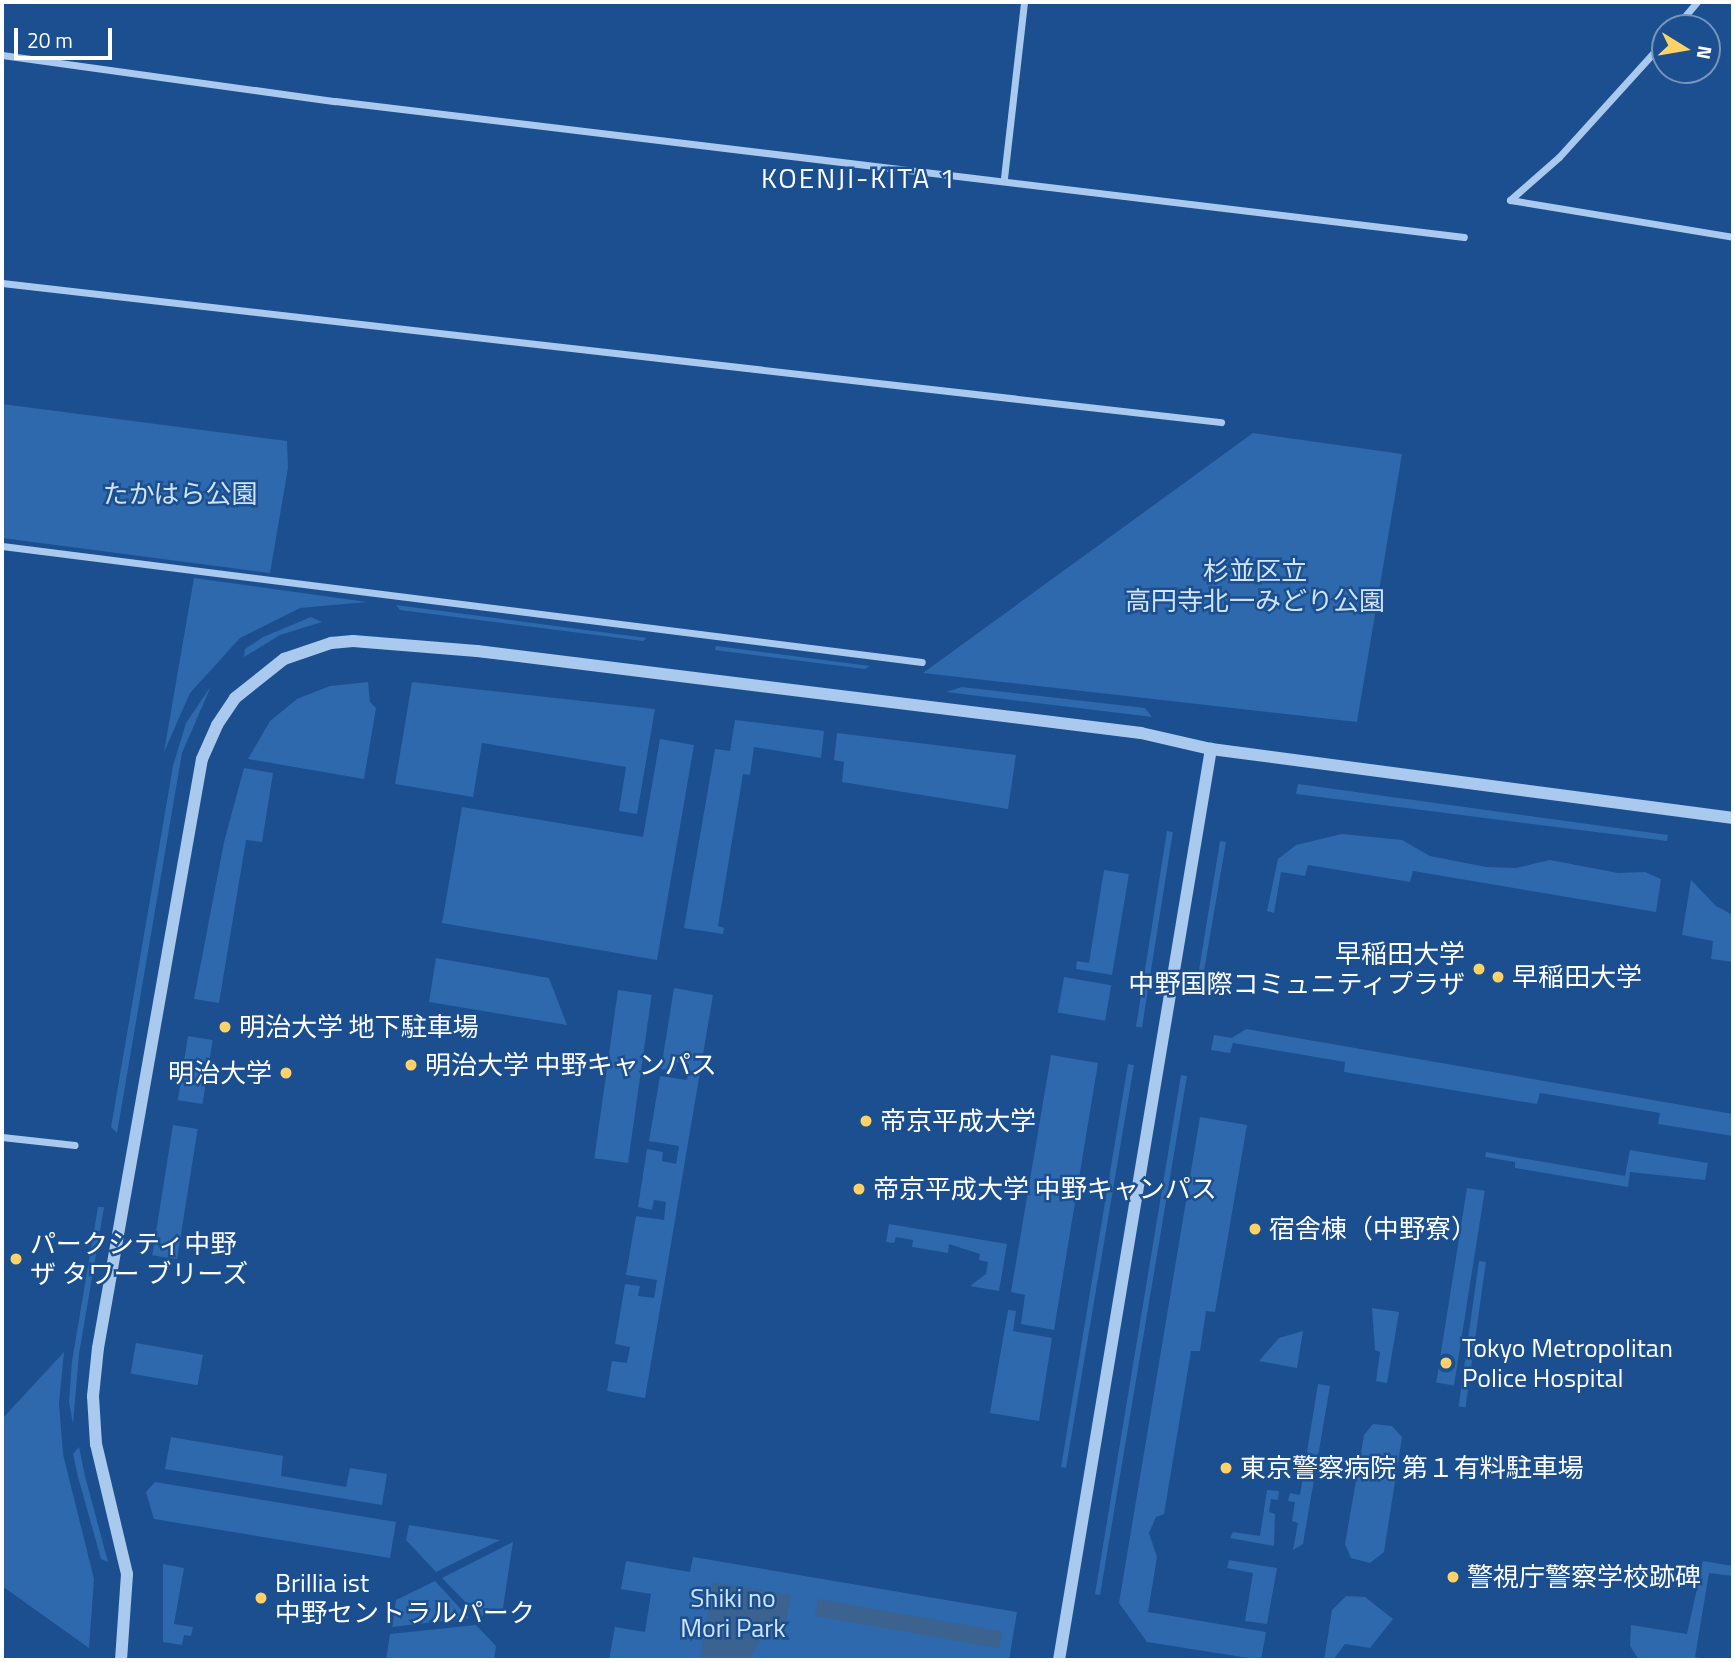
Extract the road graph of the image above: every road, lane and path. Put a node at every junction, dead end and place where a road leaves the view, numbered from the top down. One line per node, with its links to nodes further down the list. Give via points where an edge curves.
1 (1024, 2): 4 (street)
2 (2, 55): 4 (street, via 335,101)
3 (1651, 56): 6 (street, via 1559,158 1510,200)
4 (1004, 178): 5 (street)
5 (1464, 236)
6 (1733, 237)
7 (2, 283): 8 (street)
8 (1221, 422)
9 (2, 546): 10 (street)
10 (922, 662)
11 (1211, 749): 12 (street); 15 (street, via 1141,733 375,641 310,648 258,676 217,725 197,781 94,1375 96,1444 127,1574); 16 (street)
12 (1733, 818)
13 (2, 1137): 14 (street)
14 (75, 1145)
15 (121, 1660)
16 (1059, 1660)

